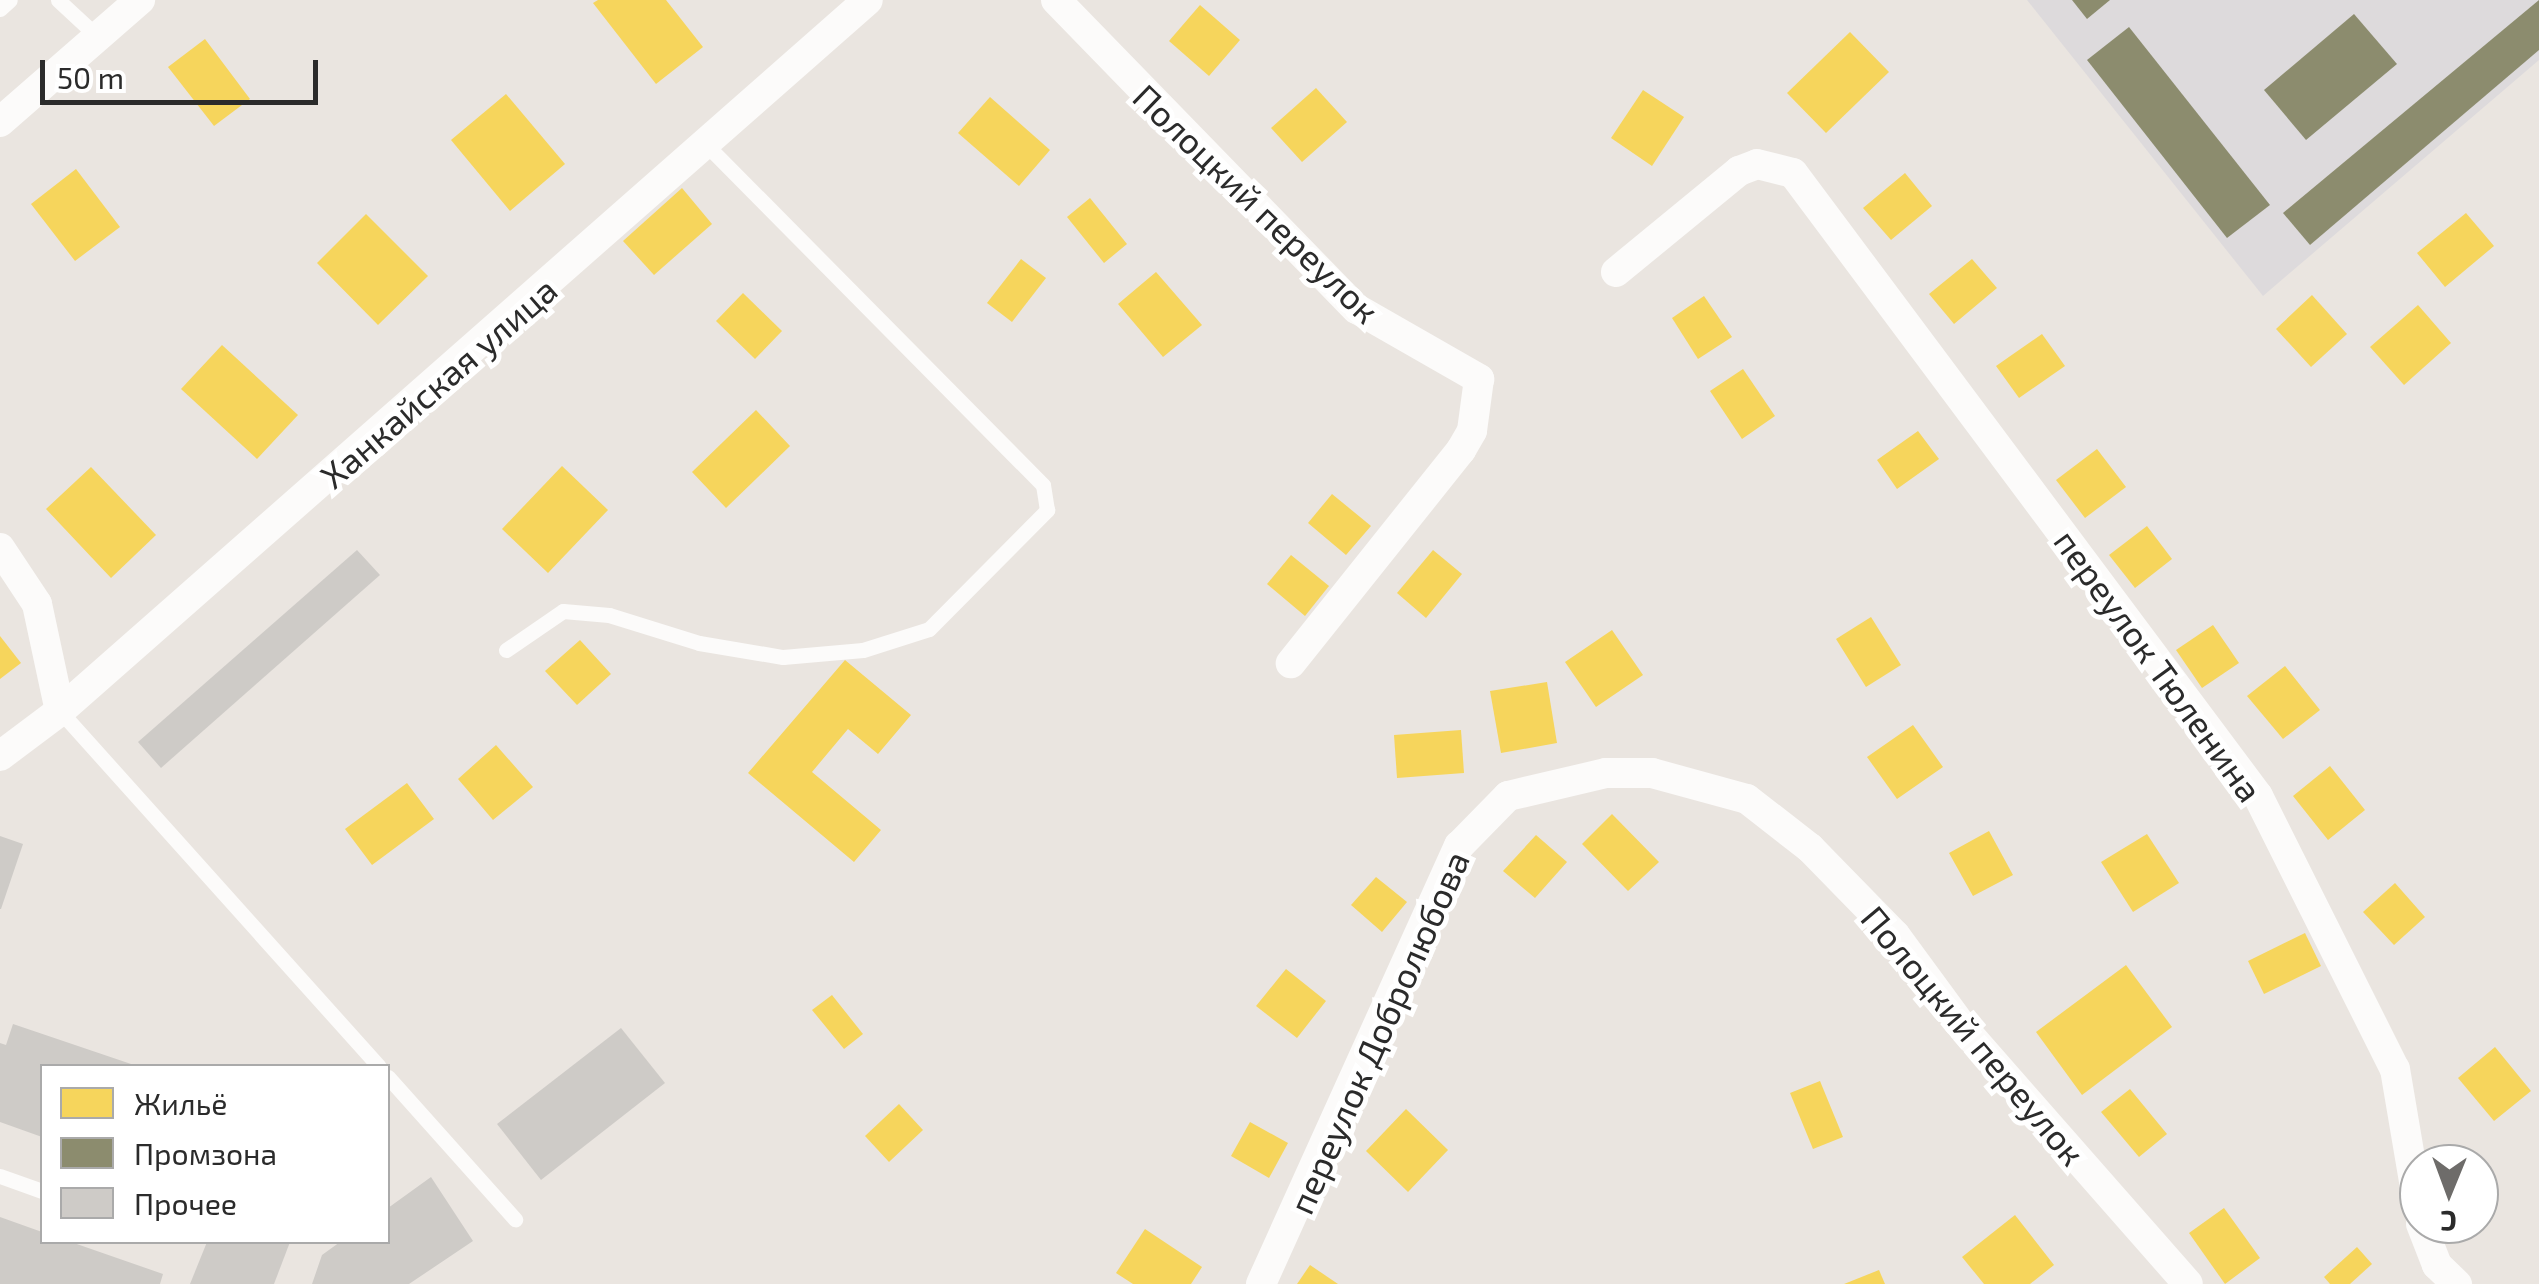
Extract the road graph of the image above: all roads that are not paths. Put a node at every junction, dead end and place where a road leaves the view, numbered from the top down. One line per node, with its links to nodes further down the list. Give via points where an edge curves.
1 (10, 0): 6 (lane)
2 (58, 0): 7 (lane)
3 (140, 0): 7 (street)
4 (868, 0): 9 (street, Ханкайская улица)
5 (1056, 0): 13 (street, Полоцкий переулок, via 1358,309 1478,380 1472,432 1461,450)
6 (0, 9)
7 (98, 37): 8 (street)
8 (0, 122)
9 (708, 146): 12 (lane, via 1042,485 1047,510 929,629 862,650 783,657 699,643 609,615 562,611); 14 (street, Ханкайская улица)
10 (1616, 272): 19 (street, переулок Тюленина, via 1739,171 1757,164 1793,173 2258,796 2395,1069)
11 (0, 548): 14 (street, via 37,604)
12 (506, 650)
13 (1291, 663)
14 (60, 711): 15 (street, Ханкайская улица); 17 (lane)
15 (0, 756)
16 (1747, 799): 24 (street, переулок Добролюбова, via 1652,773 1606,773 1508,796 1459,846); 25 (street, Полоцкий переулок, via 1810,848 1895,934 1964,1029)
17 (376, 1064)
18 (390, 1078): 22 (lane)
19 (2408, 1144)
20 (0, 1176): 21 (lane)
21 (40, 1189)
22 (515, 1219)
23 (2429, 1244): 26 (street, via 2437,1265)
24 (1261, 1284)
25 (2188, 1284)
26 (2457, 1284)

